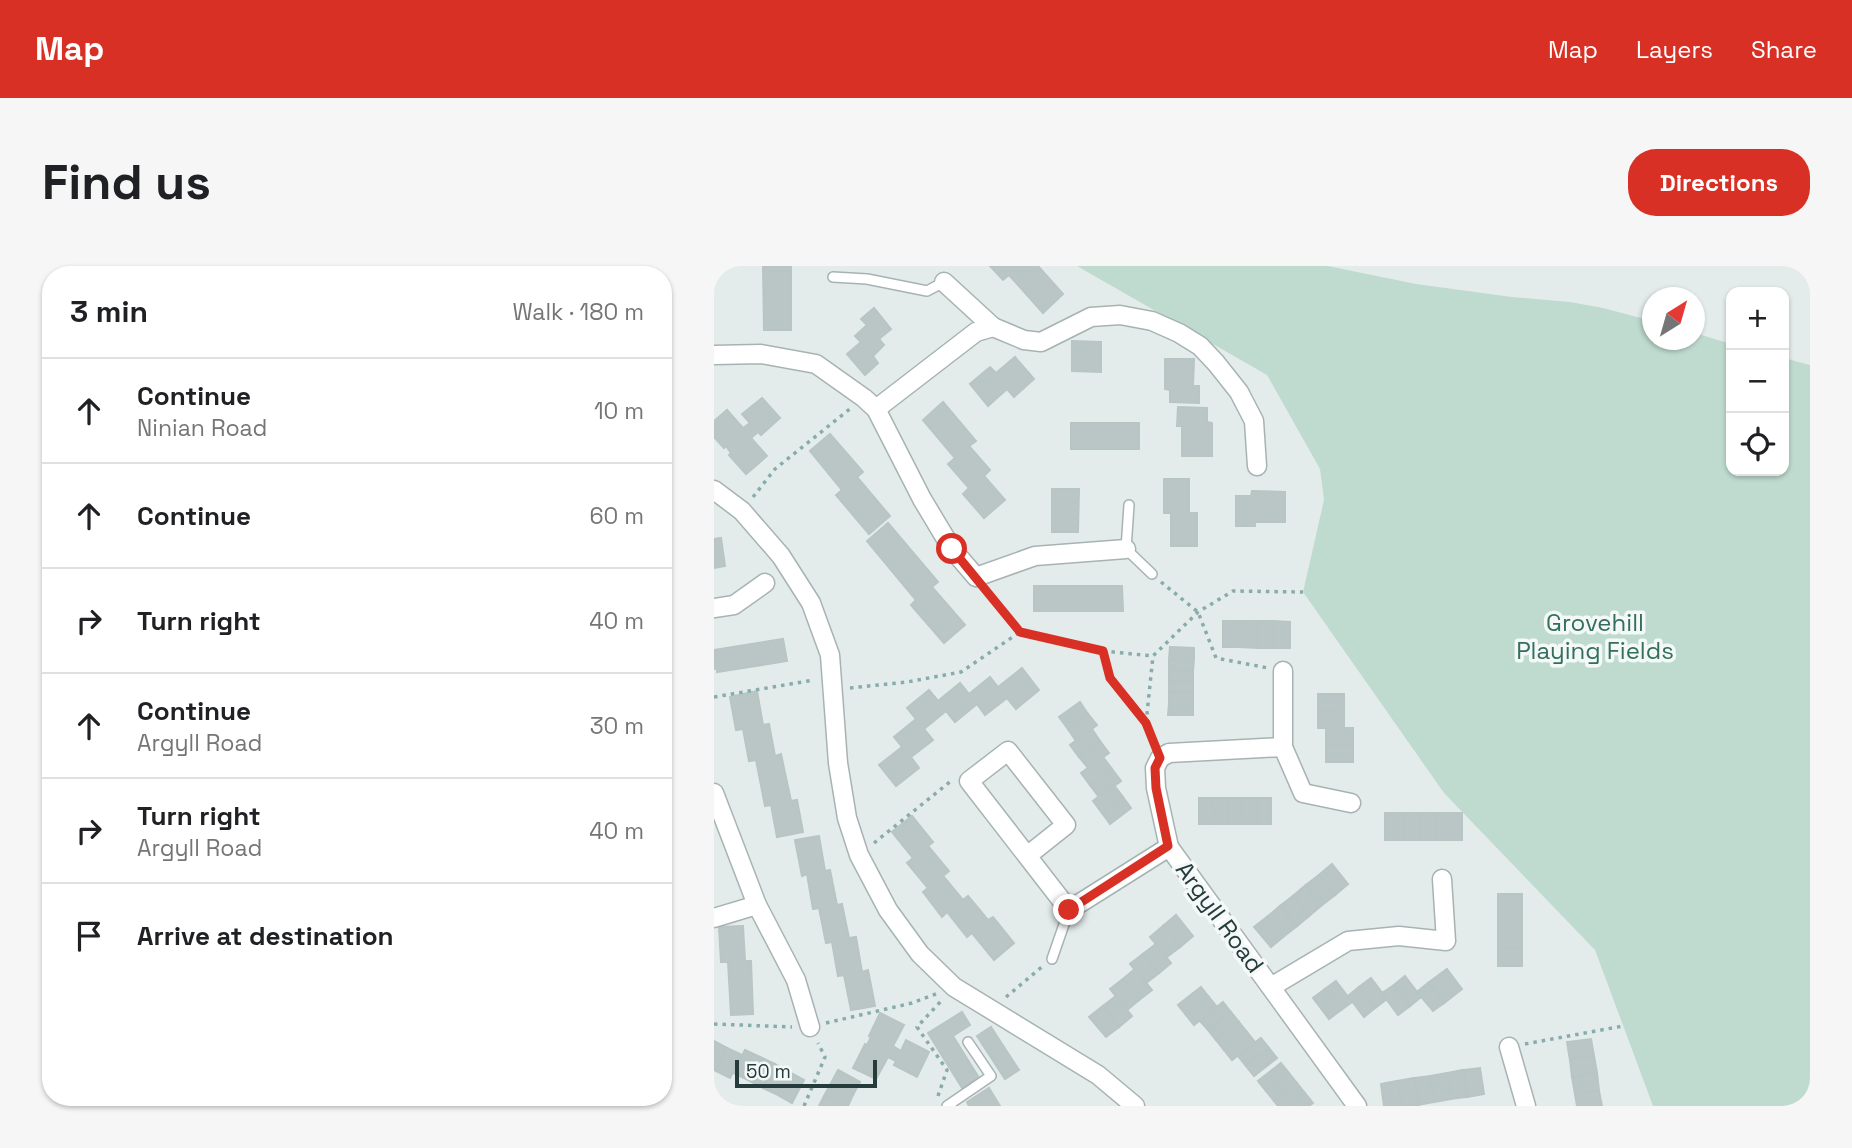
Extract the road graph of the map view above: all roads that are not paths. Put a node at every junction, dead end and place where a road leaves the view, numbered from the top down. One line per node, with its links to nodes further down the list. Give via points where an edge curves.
1 (833, 277): 2 (lane, via 927,291)
2 (944, 282): 3 (street)
3 (993, 327): 5 (street, via 976,332); 6 (street, via 1041,342 1091,317 1120,315 1153,321 1180,333 1216,363 1239,392 1254,421)
4 (714, 355): 5 (street, via 761,354 816,364)
5 (870, 404): 9 (street, via 952,549 976,577 1035,556)
6 (1257, 466)
7 (714, 491): 29 (street, via 741,512 781,556 811,603 830,655 847,818 859,855 888,910 920,954 954,987 1098,1075)
8 (1129, 505): 9 (lane)
9 (1126, 549): 10 (lane)
10 (1152, 574)
11 (765, 583): 12 (street, via 734,605)
12 (714, 608)
13 (1283, 671): 14 (street)
14 (1283, 747): 16 (street, via 1303,793); 17 (street, Argyll Road, via 1169,753 1160,758 1155,768 1156,788)
15 (714, 793): 20 (street)
16 (1351, 803)
17 (1168, 846): 21 (street, Argyll Road); 24 (street, Argyll Road)
18 (1027, 856): 18 (street, via 969,781 1008,751 1066,825); 21 (street)
19 (1442, 879): 24 (street, Argyll Road, via 1446,941 1399,936 1348,941)
20 (757, 905): 22 (street); 25 (street, via 796,979)
21 (1069, 910): 23 (lane)
22 (714, 918)
23 (1052, 959)
24 (1271, 987): 30 (street, Argyll Road)
25 (810, 1027)
26 (968, 1042): 28 (lane, via 991,1076)
27 (1509, 1047): 31 (street)
28 (947, 1106)
29 (1135, 1106)
30 (1357, 1106)
31 (1526, 1106)

